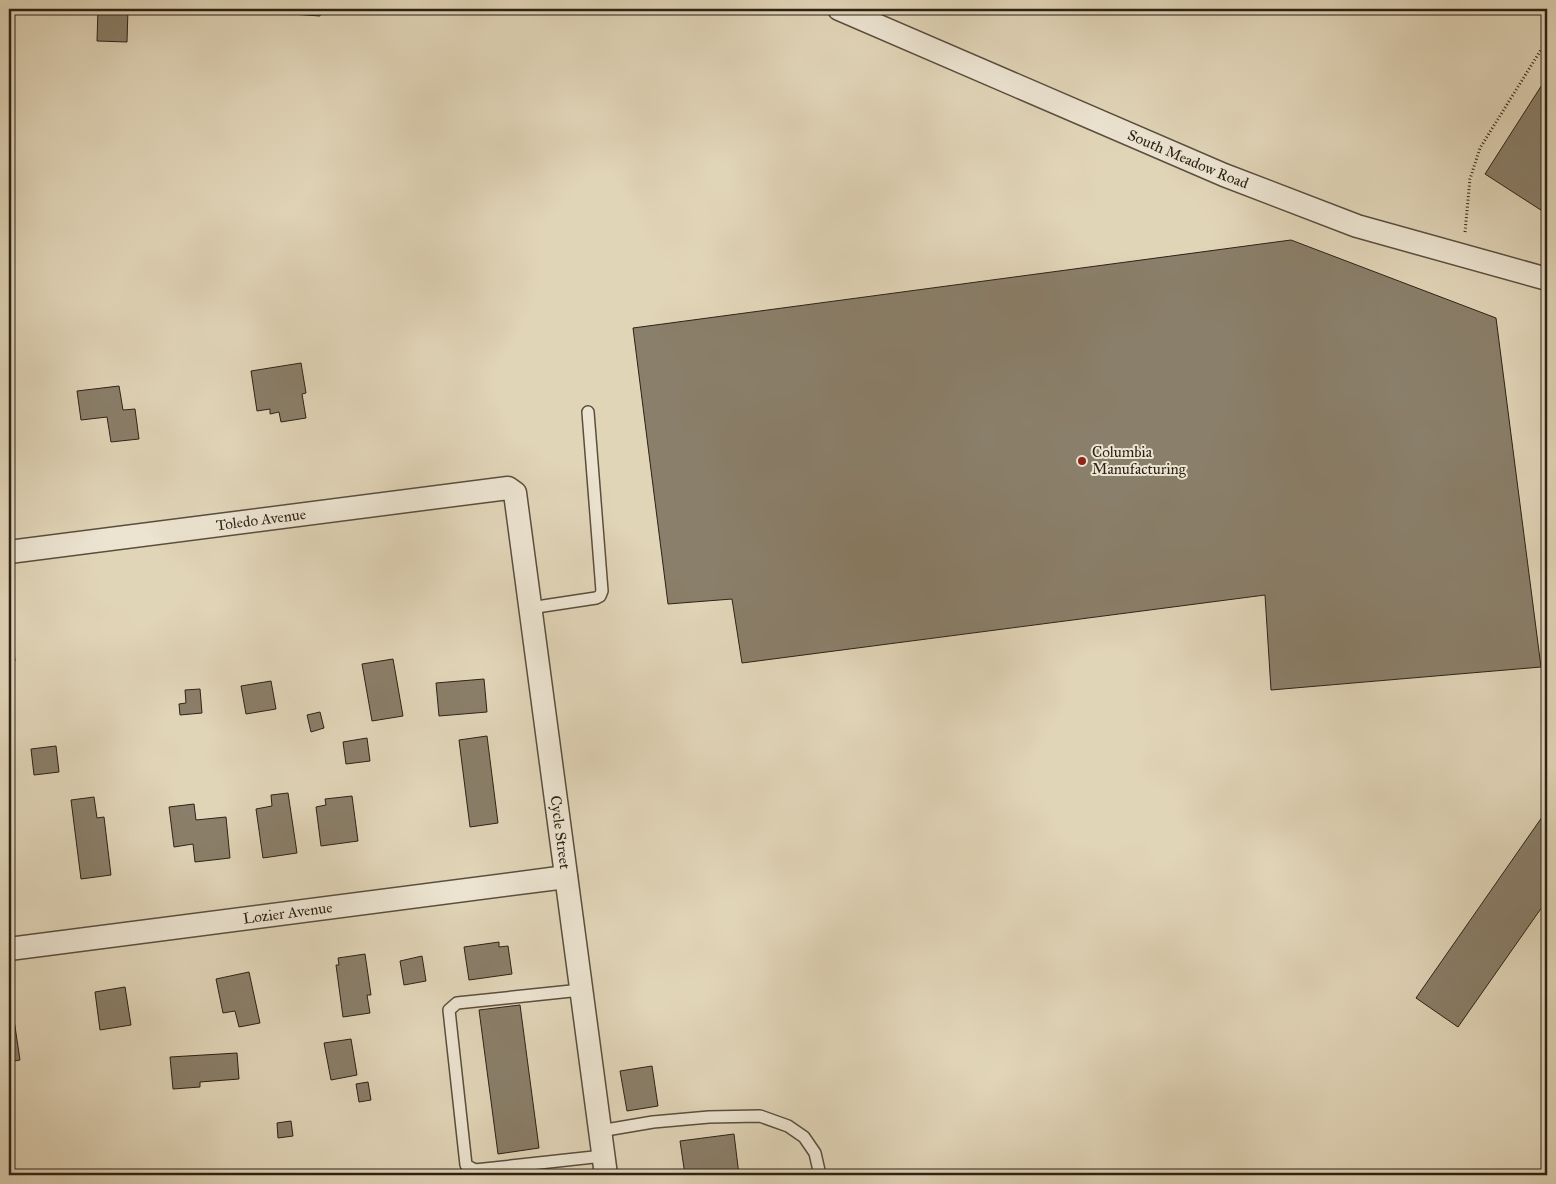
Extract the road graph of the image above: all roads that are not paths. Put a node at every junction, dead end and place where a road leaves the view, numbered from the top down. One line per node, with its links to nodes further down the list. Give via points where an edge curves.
1 (840, 9): 2 (street, South Meadow Road, via 1224,175 1357,226)
2 (1547, 279)
3 (588, 412): 6 (lane, via 602,591 596,598)
4 (512, 489): 5 (street, Toledo Avenue); 6 (street, Cycle Street)
5 (9, 552)
6 (530, 608): 7 (street, Cycle Street)
7 (566, 876): 8 (street, Lozier Avenue); 9 (street, Cycle Street)
8 (9, 949)
9 (581, 990): 10 (street, Cycle Street); 11 (lane, via 457,1004 449,1010 466,1165 475,1170)
10 (600, 1131): 11 (street, Cycle Street); 12 (lane, via 653,1122 760,1116 788,1126 804,1137 815,1153)
11 (605, 1166)
12 (820, 1175)

